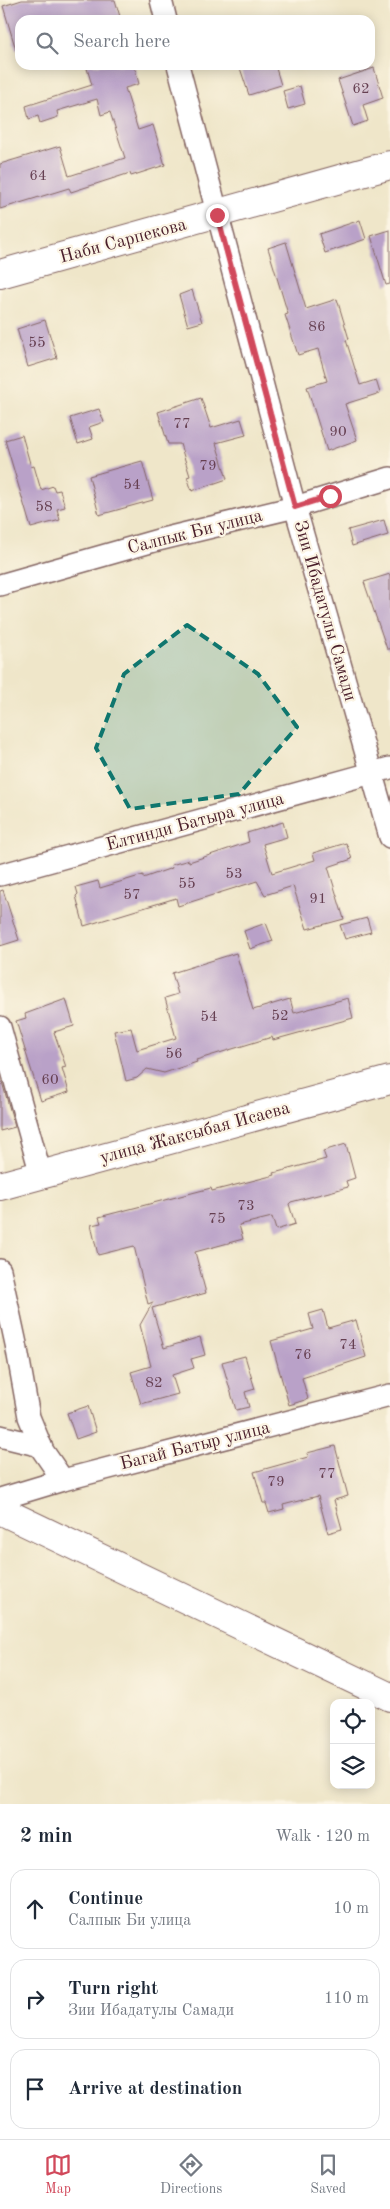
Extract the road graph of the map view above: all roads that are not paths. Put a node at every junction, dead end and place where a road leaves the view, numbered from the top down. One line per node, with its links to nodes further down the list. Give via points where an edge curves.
1 (161, 0): 2 (street)
2 (165, 15)
3 (179, 70): 5 (street, Зии Ибадатулы Самади)
4 (390, 165): 5 (street, Наби Сарпекова)
5 (217, 215): 6 (street, Наби Сарпекова); 8 (street, Зии Ибадатулы Самади)
6 (0, 274)
7 (390, 478): 8 (street, Салпык Би улица)
8 (295, 507): 9 (street, Салпык Би улица, via 158,540); 10 (street, Зии Ибадатулы Самади)
9 (0, 585)
10 (382, 771): 11 (street, Зии Ибадатулы Самади); 12 (street, Елтинди Батыра улица)
11 (390, 837)
12 (0, 875)
13 (0, 1027): 15 (street)
14 (390, 1080): 15 (street, улица Жаксыбая Исаева)
15 (41, 1175): 16 (street, улица Жаксыбая Исаева)
16 (0, 1186)
17 (0, 1270): 20 (street, via 29,1417)
18 (390, 1395): 21 (street, Багай Батыр улица)
19 (0, 1436): 20 (street)
20 (41, 1446): 21 (street)
21 (63, 1480): 22 (street, Багай Батыр улица)
22 (0, 1498)
23 (0, 1510): 24 (street)
24 (390, 1697)

